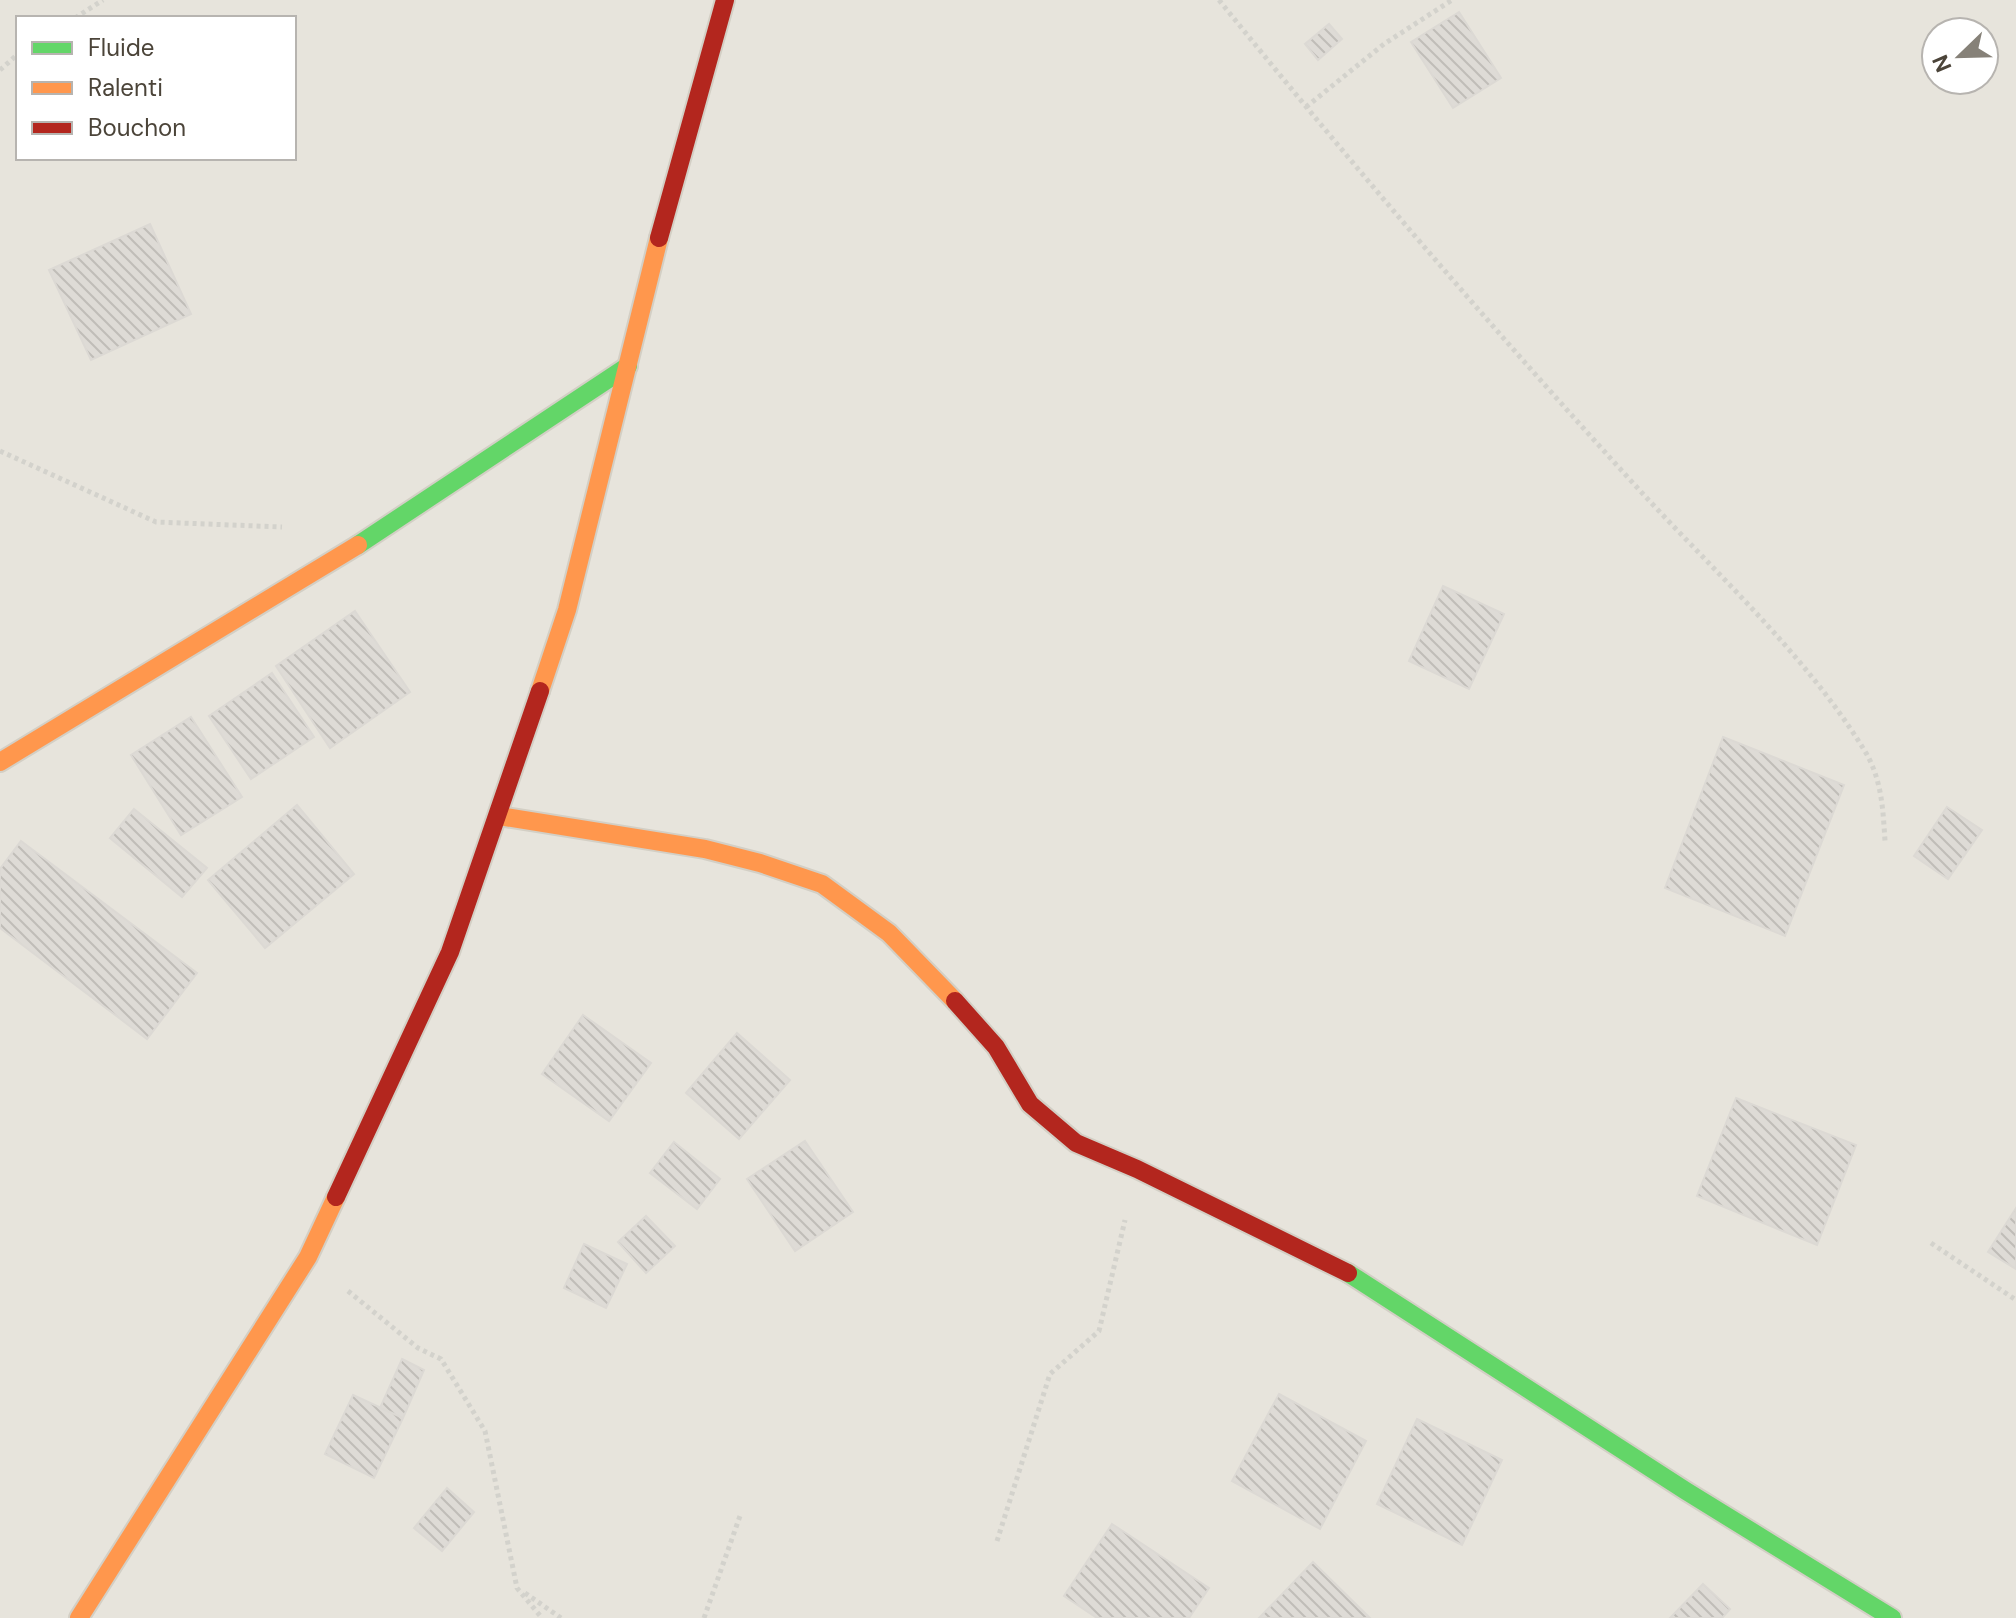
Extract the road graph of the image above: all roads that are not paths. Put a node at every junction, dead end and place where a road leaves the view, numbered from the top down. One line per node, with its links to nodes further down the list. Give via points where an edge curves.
1 (725, 0): 2 (main road, via 672,184)
2 (628, 366): 3 (main road, via 365,541); 4 (main road, via 567,610)
3 (0, 762)
4 (499, 816): 5 (main road, via 450,952 308,1257); 6 (main road, via 705,849 822,884 889,933 933,976 996,1047 1030,1104 1076,1143 1336,1265)
5 (79, 1618)
6 (1892, 1618)

